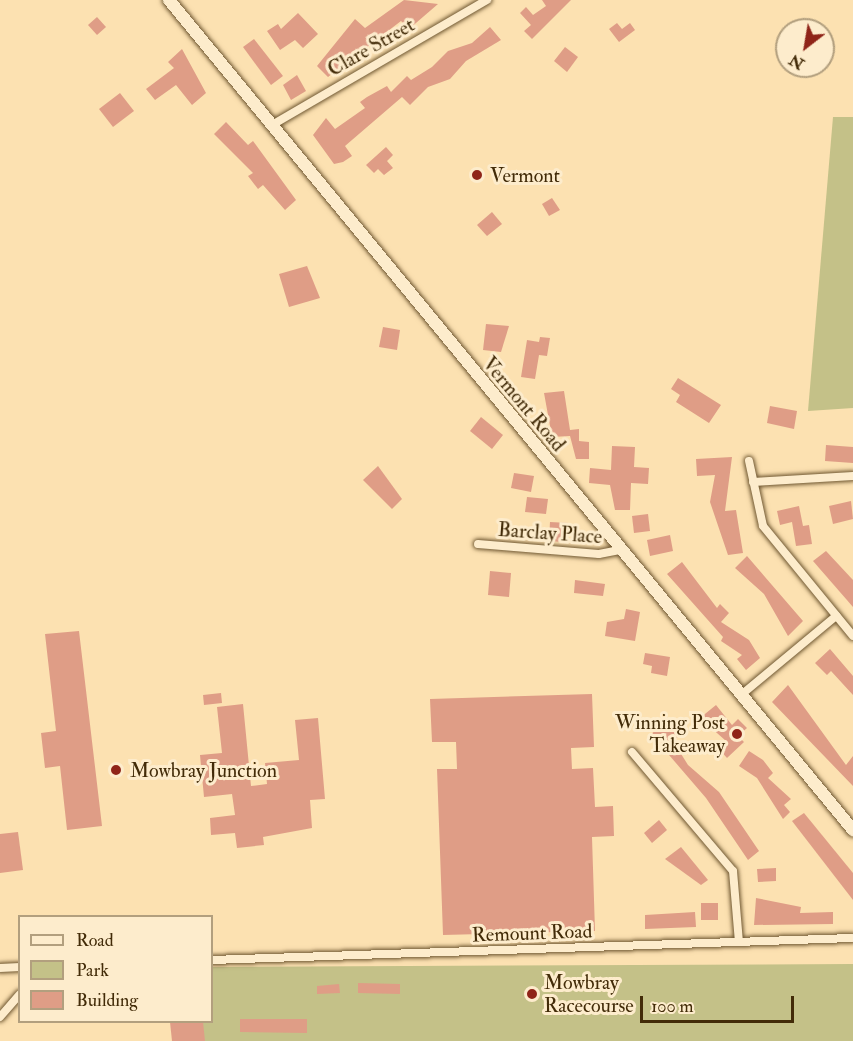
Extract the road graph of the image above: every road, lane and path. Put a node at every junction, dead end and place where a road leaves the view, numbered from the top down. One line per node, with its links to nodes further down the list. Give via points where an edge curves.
1 (169, 0): 3 (street, Vermont Road)
2 (487, 0): 3 (street, Clare Street)
3 (272, 125): 8 (street, Vermont Road)
4 (749, 460): 6 (street)
5 (853, 476): 6 (street)
6 (753, 482): 9 (street, via 763,526)
7 (478, 544): 8 (street, Barclay Place, via 599,554)
8 (620, 550): 11 (street, Vermont Road)
9 (836, 616): 10 (street); 11 (street)
10 (851, 630)
11 (741, 695): 13 (street, Vermont Road)
12 (632, 752): 15 (street, via 733,872)
13 (853, 830)
14 (853, 938): 15 (street, Remount Road)
15 (739, 942): 16 (street, Remount Road)
16 (213, 960)
17 (18, 967): 18 (street)
18 (0, 968)
19 (18, 996): 20 (street)
20 (0, 1017)

